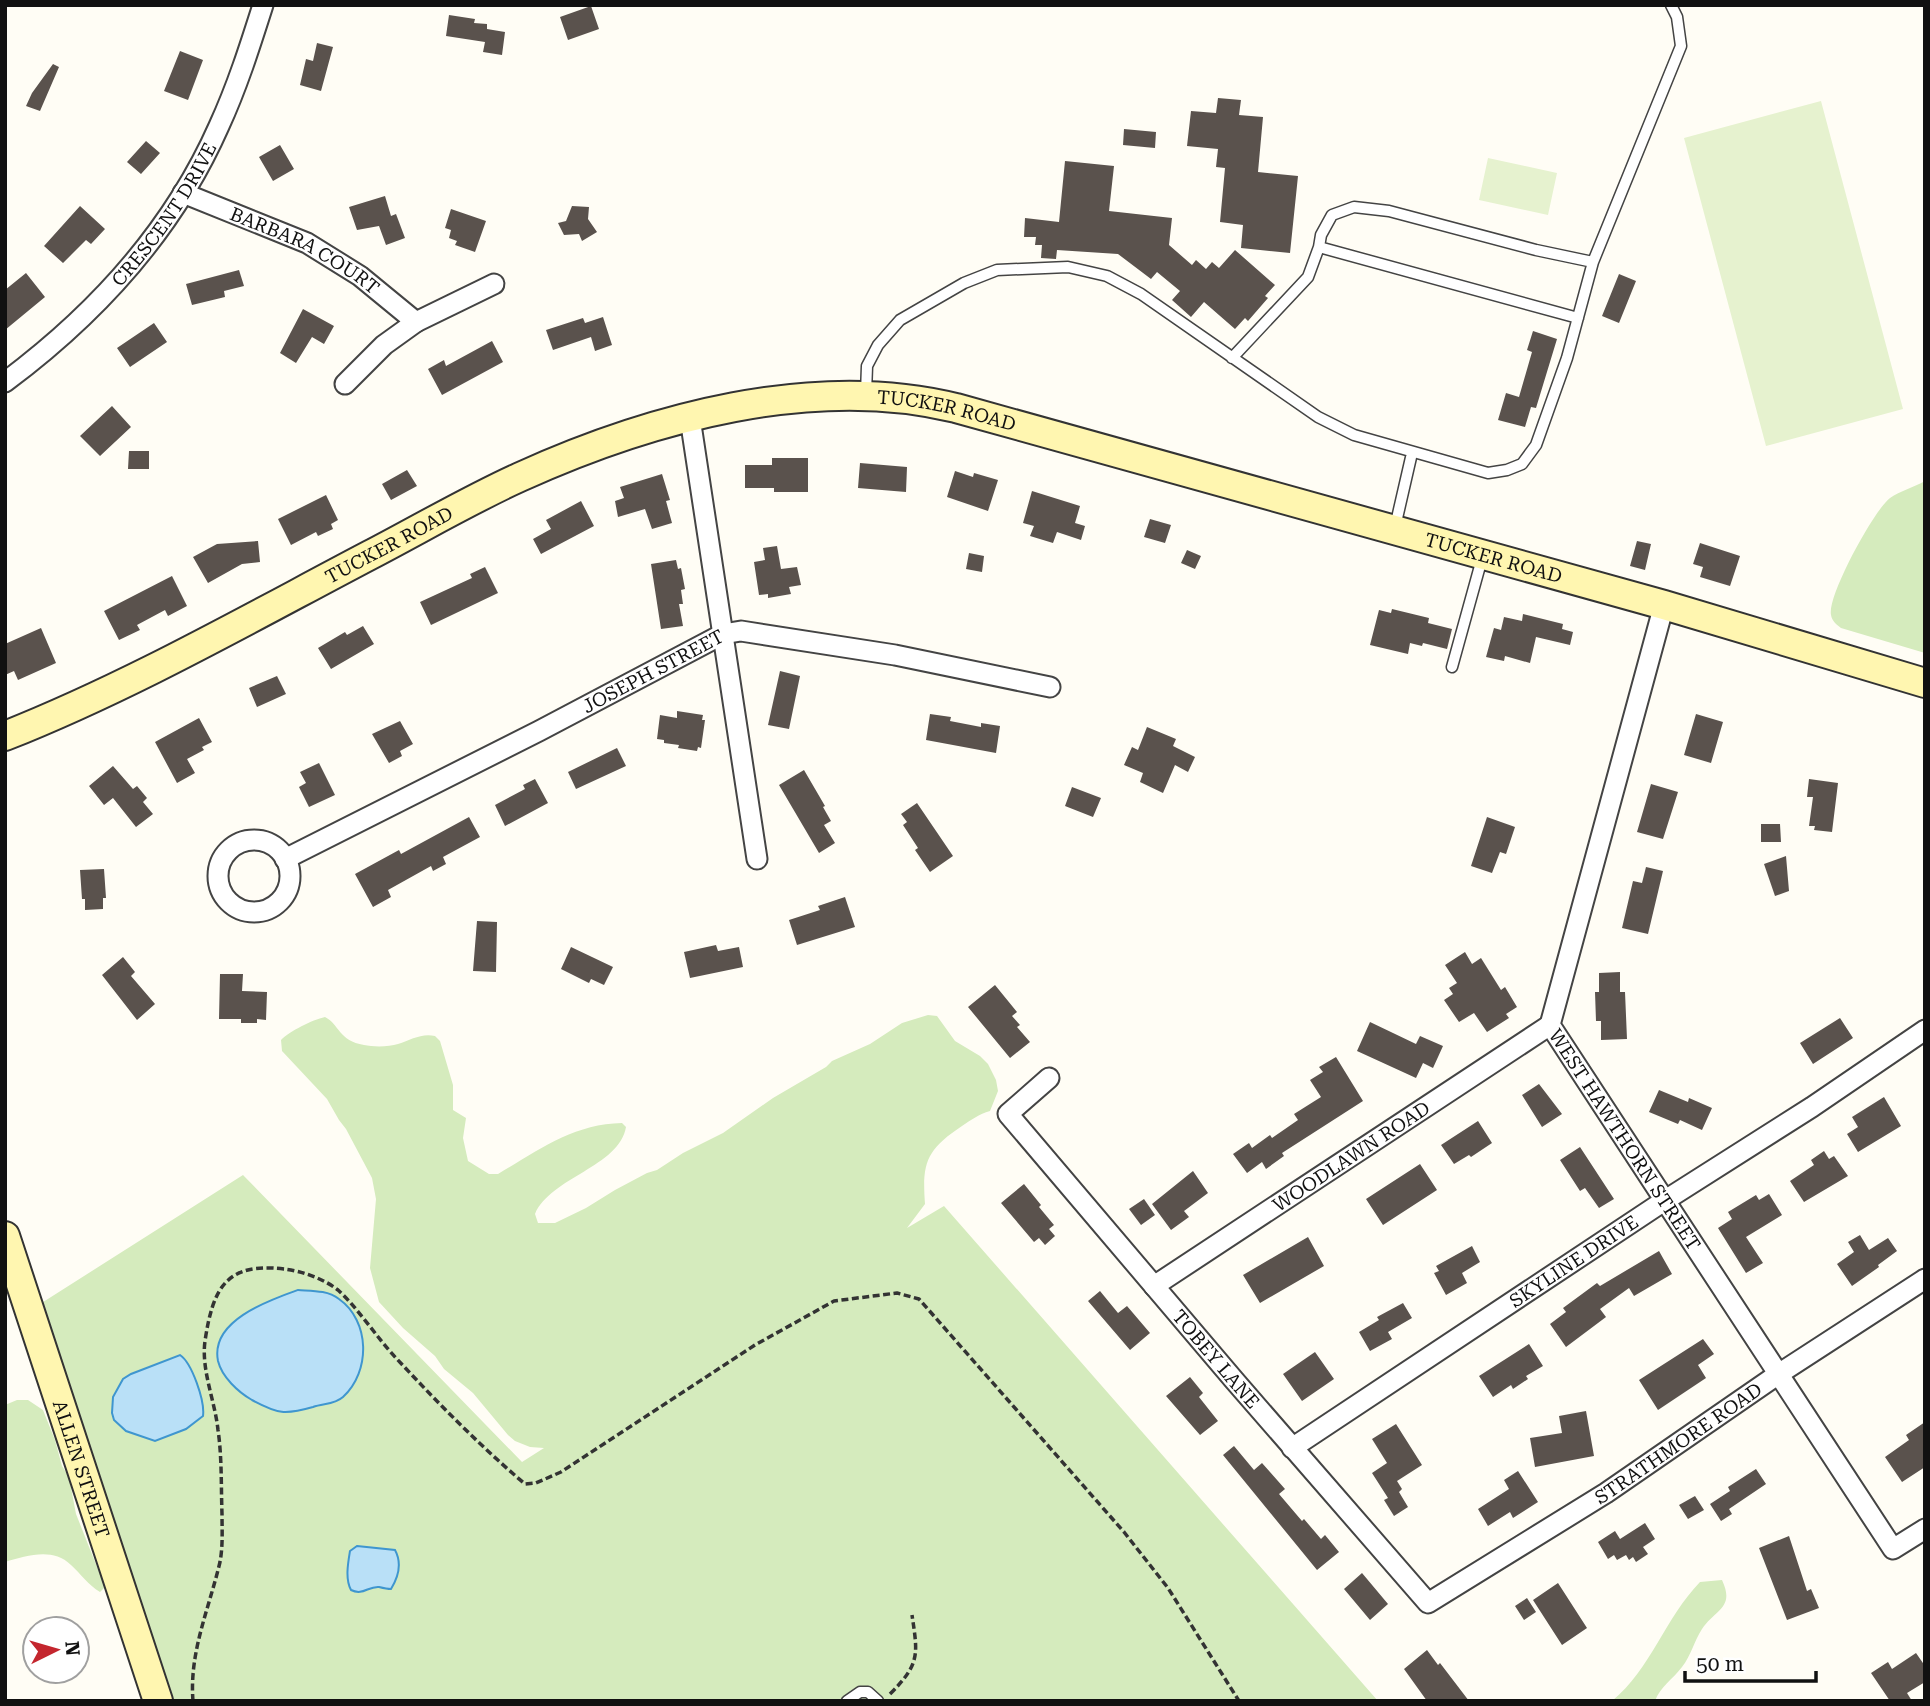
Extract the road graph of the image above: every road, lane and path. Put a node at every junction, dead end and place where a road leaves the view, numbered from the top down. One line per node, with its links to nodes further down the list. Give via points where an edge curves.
1 (263, 5): 3 (street, CRESCENT DRIVE, via 218,129)
2 (1671, 5): 5 (lane, via 1681,46)
3 (183, 193): 8 (street, BARBARA COURT, via 307,243 360,276); 10 (street, CRESCENT DRIVE, via 104,297 64,336)
4 (1319, 247): 5 (lane, via 1332,215 1354,207 1389,211); 7 (lane); 9 (lane, via 1308,278)
5 (1593, 262): 7 (lane)
6 (494, 284): 8 (street)
7 (1578, 318): 14 (lane, via 1536,445 1522,464 1488,473)
8 (416, 322): 11 (street, via 384,345)
9 (1232, 358): 12 (lane, via 1141,294 1107,276 1068,267 997,270 964,283 900,320 867,366); 14 (lane, via 1318,417 1354,435)
10 (5, 382)
11 (345, 384)
12 (866, 394): 13 (main road, TUCKER ROAD, via 764,402); 15 (main road, TUCKER ROAD, via 956,408)
13 (690, 418): 18 (street); 22 (main road, TUCKER ROAD, via 517,478 181,654)
14 (1412, 453): 15 (lane)
15 (1395, 529): 16 (main road, TUCKER ROAD)
16 (1483, 555): 17 (main road, TUCKER ROAD); 19 (lane)
17 (1664, 605): 20 (main road, TUCKER ROAD); 25 (street, WEST HAWTHORN STREET)
18 (723, 634): 21 (street, JOSEPH STREET, via 741,631 882,653); 23 (street, JOSEPH STREET); 24 (street)
19 (1452, 667)
20 (1925, 682)
21 (1050, 687)
22 (5, 736)
23 (285, 859)
24 (757, 859)
25 (1550, 1026): 28 (street, WEST HAWTHORN STREET); 31 (street, WOODLAWN ROAD)
26 (1925, 1030): 28 (street, SKYLINE DRIVE)
27 (1049, 1078): 31 (street, TOBEY LANE, via 1009,1114)
28 (1664, 1201): 32 (street, WEST HAWTHORN STREET); 33 (street, SKYLINE DRIVE)
29 (5, 1236): 37 (main road, ALLEN STREET)
30 (1925, 1279): 32 (street, STRATHMORE ROAD)
31 (1154, 1286): 33 (street, TOBEY LANE)
32 (1777, 1375): 34 (street, WEST HAWTHORN STREET, via 1894,1549); 35 (street, STRATHMORE ROAD, via 1606,1493)
33 (1292, 1448): 35 (street, TOBEY LANE)
34 (1925, 1529)
35 (1428, 1603)
36 (912, 1615): 40 (path, via 916,1642 912,1668)
37 (158, 1701)
38 (193, 1701): 41 (path, via 193,1657 220,1559 222,1534 219,1432 204,1344 221,1288 245,1269 269,1267 293,1270 338,1290 404,1366 525,1484 561,1472 755,1345 834,1301 897,1293 919,1299 1124,1532 1168,1588)
39 (847, 1701): 40 (lane, via 868,1692)
40 (880, 1701)
41 (1239, 1701)

